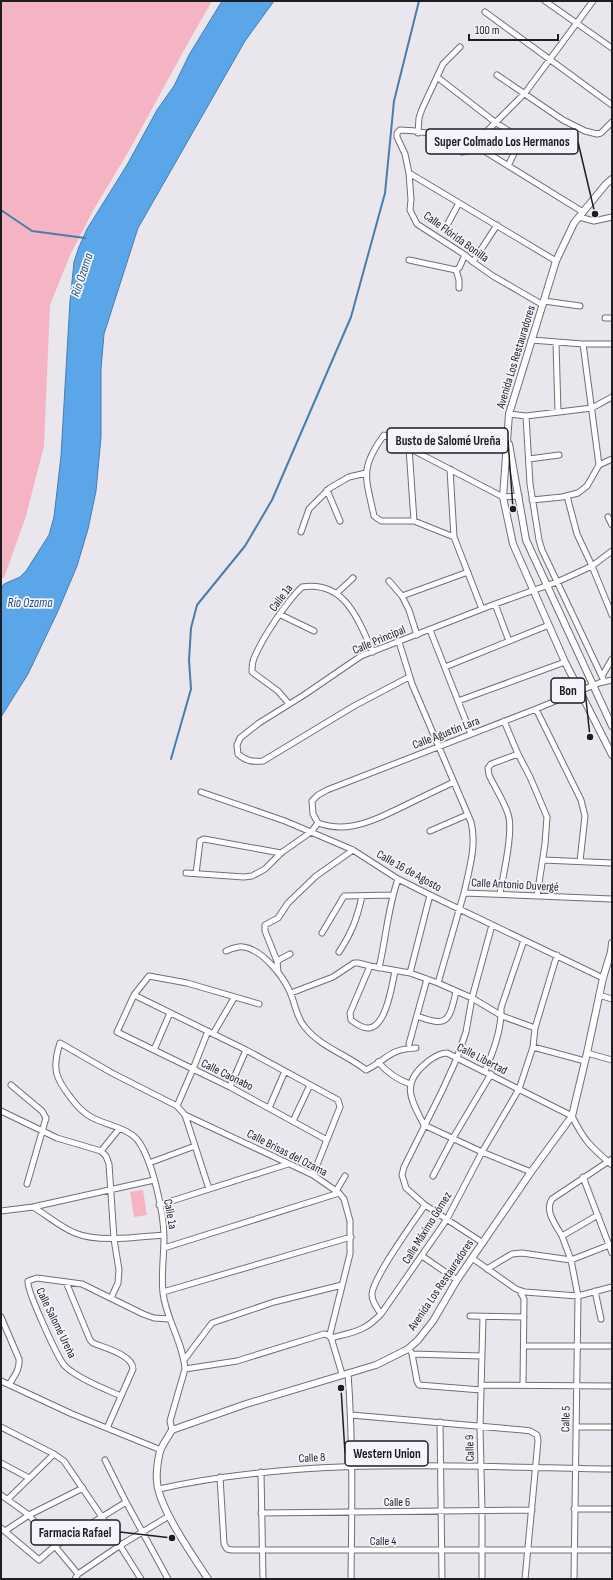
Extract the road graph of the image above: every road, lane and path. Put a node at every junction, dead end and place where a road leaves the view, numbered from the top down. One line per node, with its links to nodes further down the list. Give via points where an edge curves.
1 (545, 1): 4 (street)
2 (593, 1): 4 (street)
3 (485, 12): 7 (street)
4 (576, 23): 6 (street); 7 (street)
5 (460, 47): 9 (street, via 442,64)
6 (612, 48)
7 (551, 60): 10 (street); 11 (street)
8 (497, 75): 10 (street)
9 (437, 77): 12 (street); 14 (street, via 422,109)
10 (525, 93): 12 (street); 13 (street, via 563,120 592,134 601,133)
11 (612, 105)
12 (495, 122): 15 (street); 16 (street, via 521,139)
13 (612, 122)
14 (418, 133): 15 (street, Calle Flórida Bonilla, via 434,135 449,141 462,152 467,151); 17 (street, Calle Flórida Bonilla, via 400,130 397,133)
15 (473, 144): 16 (street)
16 (508, 166): 20 (street)
17 (409, 173): 19 (street); 24 (street, Calle Flórida Bonilla, via 410,210 417,224)
18 (612, 179): 20 (street, Avenida Los Restauradores)
19 (459, 203): 22 (street); 23 (street)
20 (581, 214): 21 (street, via 594,221); 26 (street, Avenida Los Restauradores)
21 (612, 218)
22 (497, 226): 26 (street); 27 (street)
23 (446, 227)
24 (465, 255): 27 (street, Calle Flórida Bonilla); 28 (street)
25 (409, 260): 28 (street)
26 (556, 261): 30 (street, Avenida Los Restauradores)
27 (473, 262): 30 (street, Calle Flórida Bonilla)
28 (456, 270): 29 (street)
29 (459, 288)
30 (543, 303): 31 (street); 34 (street, Avenida Los Restauradores)
31 (580, 306)
32 (605, 318): 33 (street)
33 (612, 318)
34 (531, 340): 35 (street); 41 (street, Avenida Los Restauradores)
35 (556, 343): 36 (street); 40 (street)
36 (583, 344): 37 (street); 39 (street)
37 (612, 344)
38 (612, 397): 39 (street)
39 (592, 408): 40 (street); 48 (street)
40 (558, 412): 42 (street)
41 (509, 414): 42 (street); 43 (street, Avenida Los Restauradores)
42 (526, 416): 46 (street)
43 (508, 437): 52 (street); 54 (street, Avenida Los Restauradores)
44 (409, 448): 49 (street); 50 (street, via 384,435 376,446); 58 (street)
45 (559, 455): 46 (street)
46 (529, 459): 55 (street)
47 (612, 459): 48 (street)
48 (599, 465): 53 (street, via 587,486 578,493)
49 (450, 469): 54 (street); 61 (street)
50 (366, 473): 51 (street, via 349,477); 58 (street, via 374,516 381,521)
51 (327, 490): 57 (street); 60 (street, via 309,508)
52 (518, 496): 54 (street); 68 (street, via 526,540)
53 (568, 496): 55 (street); 63 (street, via 577,534)
54 (503, 497): 69 (street, Avenida Los Restauradores, via 513,544)
55 (532, 500): 67 (street, via 542,550)
56 (608, 517): 59 (street)
57 (340, 521)
58 (414, 521): 61 (street)
59 (612, 525)
60 (301, 532)
61 (454, 537): 64 (street)
62 (612, 551): 63 (street, Calle Principal)
63 (592, 566): 67 (street, Calle Principal); 75 (street)
64 (468, 572): 71 (street); 73 (street)
65 (353, 578): 70 (street)
66 (389, 581): 71 (street)
67 (557, 582): 68 (street, Calle Principal); 87 (street)
68 (547, 586): 69 (street, Calle Principal); 89 (street)
69 (533, 591): 72 (street, Calle Principal); 76 (street, Avenida Los Restauradores)
70 (337, 593): 74 (street, Calle 1a, via 314,585 302,587); 82 (street, via 357,617)
71 (402, 596): 79 (street)
72 (494, 604): 73 (street, Calle Principal); 80 (street)
73 (482, 609): 77 (street, Calle Principal)
74 (281, 615): 78 (street); 92 (street, Calle 1a, via 255,656 252,672 278,691)
75 (612, 615)
76 (549, 625): 80 (street); 84 (street, Avenida Los Restauradores)
77 (430, 630): 79 (street, Calle Principal); 85 (street)
78 (314, 631)
79 (417, 635): 81 (street, Calle Principal)
80 (509, 641): 85 (street)
81 (399, 642): 82 (street, Calle Principal); 86 (street)
82 (373, 652): 92 (street, Calle Principal, via 361,656)
83 (612, 659): 87 (street)
84 (565, 662): 90 (street, Avenida Los Restauradores); 91 (street)
85 (444, 667): 91 (street)
86 (409, 676): 92 (street, Calle Principal, via 263,761 245,760 238,754 237,745 240,738); 97 (street)
87 (603, 679): 88 (street, Calle Agustín Lara); 89 (street, Calle Agustín Lara)
88 (612, 680)
89 (593, 686): 90 (street, Calle Agustín Lara); 95 (street)
90 (580, 691): 93 (street, Calle Agustín Lara); 99 (street, Avenida Los Restauradores)
91 (458, 701): 96 (street)
92 (289, 704)
93 (536, 709): 94 (street, Calle Agustín Lara); 109 (street, via 581,800 585,816)
94 (504, 721): 96 (street, Calle Agustín Lara); 98 (street)
95 (612, 726)
96 (471, 734): 97 (street, Calle Agustín Lara)
97 (438, 747): 100 (street); 103 (street, Calle Agustín Lara, via 318,795 312,801 312,807)
98 (518, 754): 108 (street, via 547,817); 115 (street, via 491,764 488,768 510,821)
99 (612, 755)
100 (454, 782): 102 (street); 103 (street, via 363,823 351,826 327,826)
101 (201, 792): 105 (street, Calle 16 de Agosto)
102 (468, 815): 104 (street); 114 (street, via 473,843)
103 (318, 823): 105 (street)
104 (430, 831)
105 (311, 832): 106 (street, Calle 16 de Agosto); 107 (street)
106 (353, 850): 113 (street, Calle 16 de Agosto); 131 (street, via 303,887 278,918 265,925)
107 (281, 853): 112 (street, via 252,876); 112 (street, via 204,839 200,841)
108 (543, 860): 109 (street); 119 (street)
109 (580, 861): 110 (street)
110 (612, 863)
111 (186, 873): 112 (street)
112 (196, 874)
113 (398, 879): 116 (street); 117 (street, Calle 16 de Agosto)
114 (464, 893): 115 (street, Calle Antonio Duvergé); 121 (street, Calle Antonio Duvergé)
115 (500, 894): 119 (street, Calle Antonio Duvergé)
116 (393, 895): 118 (street); 133 (street)
117 (430, 895): 121 (street, Calle 16 de Agosto); 136 (street)
118 (362, 896): 123 (street, via 342,898); 128 (street, via 357,920)
119 (537, 896): 120 (street, Calle Antonio Duvergé)
120 (612, 899)
121 (459, 908): 122 (street, Calle 16 de Agosto); 139 (street, Calle Antonio Duvergé)
122 (492, 925): 124 (street, Calle 16 de Agosto); 145 (street)
123 (322, 933)
124 (524, 940): 130 (street, Calle 16 de Agosto); 150 (street, via 501,1008)
125 (612, 943): 127 (street, Avenida Los Restauradores)
126 (226, 951): 135 (street, via 241,946 250,948)
127 (612, 951): 137 (street, Avenida Los Restauradores)
128 (339, 952)
129 (290, 954): 131 (street)
130 (558, 955): 137 (street, Calle 16 de Agosto); 151 (street, Calle Máximo Gómez)
131 (277, 961): 135 (street)
132 (370, 966): 133 (street); 134 (street, via 350,1013 350,1020 368,1028 376,1025 382,1017); 141 (street, via 354,963 333,977)
133 (380, 968): 134 (street)
134 (395, 971): 136 (street)
135 (278, 972): 141 (street)
136 (410, 973): 138 (street)
137 (603, 978): 143 (street, Avenida Los Restauradores)
138 (427, 979): 139 (street); 149 (street)
139 (438, 983): 140 (street)
140 (456, 992): 145 (street); 149 (street, via 447,1019 441,1022)
141 (291, 993): 164 (street, via 304,1026 322,1043 366,1070)
142 (134, 995): 144 (street, via 147,978 153,976 187,983); 148 (street); 158 (street, Calle Caonabo, via 117,1030)
143 (599, 996): 146 (street); 160 (street, Avenida Los Restauradores)
144 (234, 998): 147 (street); 153 (street)
145 (472, 998): 150 (street); 161 (street, via 466,1032)
146 (612, 999)
147 (259, 1004)
148 (170, 1013): 152 (street); 158 (street)
149 (417, 1016): 155 (street)
150 (502, 1016): 151 (street); 167 (street, via 493,1053)
151 (535, 1028): 156 (street, Calle Máximo Gómez)
152 (208, 1031): 153 (street); 165 (street)
153 (213, 1034): 159 (street)
154 (60, 1043): 174 (street, Calle Brisas del Ozama); 181 (street, Calle 1a, via 55,1066 59,1083 74,1102 91,1117)
155 (409, 1044)
156 (533, 1047): 163 (street); 173 (street, Calle Máximo Gómez)
157 (416, 1048): 164 (street, via 393,1051)
158 (154, 1050): 165 (street, Calle Caonabo)
159 (246, 1050): 166 (street); 172 (street)
160 (587, 1053): 162 (street); 163 (street, Avenida Los Restauradores)
161 (457, 1058): 167 (street, Calle Libertad); 170 (street, Calle Libertad, via 447,1052 426,1062 412,1076); 180 (street)
162 (612, 1060)
163 (585, 1061): 178 (street, Avenida Los Restauradores)
164 (378, 1062): 170 (street, via 399,1079)
165 (193, 1069): 172 (street, Calle Caonabo); 174 (street)
166 (286, 1071): 169 (street); 175 (street)
167 (485, 1071): 168 (street, Calle Libertad)
168 (492, 1074): 173 (street, Calle Libertad); 183 (street)
169 (310, 1084): 179 (street); 184 (street, via 340,1102)
170 (410, 1084): 180 (street, via 412,1101)
171 (11, 1085): 182 (street, via 44,1114 46,1121)
172 (230, 1087): 175 (street, Calle Caonabo)
173 (519, 1089): 178 (street, Calle Libertad); 187 (street, Calle Máximo Gómez)
174 (177, 1106): 177 (street, Calle Brisas del Ozama)
175 (269, 1108): 179 (street, Calle Caonabo)
176 (1, 1111): 182 (street)
177 (185, 1115): 185 (street); 190 (street, Calle Brisas del Ozama)
178 (572, 1116): 188 (street, via 593,1150); 192 (street, Avenida Los Restauradores)
179 (293, 1121): 184 (street, Calle Caonabo)
180 (424, 1125): 183 (street); 203 (street, via 402,1175 406,1188)
181 (119, 1129): 186 (street); 189 (street, Calle 1a, via 134,1135)
182 (41, 1130): 186 (street, via 57,1138); 198 (street)
183 (453, 1138): 187 (street); 195 (street)
184 (327, 1140): 193 (street)
185 (194, 1146): 189 (street); 199 (street)
186 (101, 1151): 200 (street, via 106,1156)
187 (482, 1152): 192 (street); 207 (street, Calle Máximo Gómez)
188 (610, 1160): 191 (street); 196 (street, Calle 5)
189 (149, 1163): 197 (street, Calle 1a)
190 (288, 1164): 193 (street, Calle Brisas del Ozama); 199 (street)
191 (612, 1165)
192 (531, 1172): 212 (street, Avenida Los Restauradores)
193 (313, 1175): 201 (street, Calle Brisas del Ozama)
194 (345, 1176): 201 (street)
195 (433, 1176)
196 (583, 1177): 206 (street); 209 (street, Calle 5, via 550,1202 549,1211)
197 (154, 1180): 200 (street); 202 (street, Calle 1a)
198 (27, 1184)
199 (209, 1189): 202 (street)
200 (111, 1190): 204 (street); 211 (street)
201 (338, 1192): 210 (street, Calle Brisas del Ozama, via 347,1208); 214 (street)
202 (159, 1205): 208 (street, Calle 1a)
203 (425, 1205): 207 (street); 229 (street, via 372,1287 373,1300)
204 (33, 1207): 205 (street); 211 (street, via 74,1233)
205 (1, 1211)
206 (598, 1215): 209 (street); 213 (street)
207 (447, 1219): 212 (street); 216 (street, Calle Máximo Gómez)
208 (164, 1235): 211 (street); 214 (street, Calle 1a)
209 (562, 1236): 218 (street, Calle 5)
210 (351, 1237): 222 (street, Calle Brisas del Ozama, via 350,1254); 226 (street)
211 (114, 1239): 228 (street, via 118,1283)
212 (483, 1243): 217 (street, Avenida Los Restauradores)
213 (610, 1245): 215 (street); 218 (street)
214 (164, 1248): 226 (street, Calle 1a)
215 (612, 1253)
216 (422, 1256): 220 (street); 229 (street, Calle Máximo Gómez)
217 (472, 1258): 219 (street); 220 (street, Avenida Los Restauradores)
218 (571, 1260): 219 (street, via 522,1253 512,1254); 227 (street, Calle 5)
219 (487, 1269): 224 (street)
220 (457, 1280): 240 (street, Avenida Los Restauradores, via 433,1320)
221 (66, 1282): 228 (street, Calle Salomé Ureña, via 82,1284); 251 (street, via 90,1340 126,1357 133,1365); 251 (street, Calle Salomé Ureña, via 37,1278 28,1281 27,1284 64,1365 81,1377)
222 (342, 1285): 236 (street, Calle Brisas del Ozama); 242 (street, via 274,1302 212,1323)
223 (612, 1287): 225 (street)
224 (520, 1291): 227 (street); 233 (street, via 524,1299)
225 (595, 1291): 227 (street); 235 (street)
226 (163, 1292): 234 (street, Calle 1a)
227 (578, 1296): 238 (street, Calle 5)
228 (111, 1298): 234 (street, Calle Salomé Ureña, via 154,1318)
229 (381, 1314): 236 (street, Calle Máximo Gómez, via 361,1330)
230 (470, 1316): 232 (street)
231 (1, 1317): 246 (street, via 19,1359 17,1372)
232 (483, 1317): 233 (street); 241 (street, Calle 9)
233 (524, 1317): 237 (street)
234 (170, 1319): 242 (street, Calle 1a)
235 (601, 1319)
236 (330, 1338): 243 (street, Calle Máximo Gómez, via 324,1334 237,1361); 244 (street, Calle Brisas del Ozama)
237 (524, 1346): 238 (street); 247 (street)
238 (577, 1346): 239 (street); 248 (street, Calle 5)
239 (612, 1346)
240 (410, 1351): 241 (street); 244 (street, Avenida Los Restauradores); 250 (street, via 419,1385)
241 (481, 1356): 250 (street, Calle 9)
242 (184, 1360): 243 (street, Calle 1a)
243 (185, 1368): 259 (street, Calle 1a, via 170,1421)
244 (345, 1374): 252 (street, Calle Brisas del Ozama); 259 (street, Avenida Los Restauradores)
245 (1, 1381): 246 (street)
246 (9, 1385): 258 (street)
247 (523, 1385): 248 (street); 250 (street)
248 (576, 1386): 249 (street); 256 (street, Calle 5)
249 (612, 1386)
250 (482, 1388): 255 (street, Calle 9)
251 (121, 1396): 258 (street)
252 (351, 1416): 253 (street); 264 (street, Calle Brisas del Ozama)
253 (440, 1422): 255 (street); 265 (street)
254 (1, 1427): 261 (street)
255 (480, 1427): 266 (street, Calle 9); 267 (street, via 530,1431 537,1436 538,1441)
256 (576, 1427): 257 (street); 268 (street, Calle 5)
257 (612, 1427)
258 (106, 1428): 260 (street)
259 (172, 1430): 260 (street)
260 (161, 1450): 274 (street, via 157,1482)
261 (54, 1454): 271 (street); 273 (street, via 64,1461)
262 (105, 1460): 277 (street)
263 (1, 1463): 271 (street)
264 (352, 1466): 265 (street, Calle 8); 270 (street, Calle 8); 282 (street, Calle Brisas del Ozama)
265 (440, 1466): 266 (street, Calle 8); 283 (street)
266 (480, 1467): 267 (street, Calle 8); 281 (street, Calle 9)
267 (536, 1467): 268 (street, Calle 8); 280 (street)
268 (575, 1468): 269 (street, Calle 8); 278 (street, Calle 5)
269 (612, 1469)
270 (261, 1472): 272 (street, Calle 8); 284 (street)
271 (29, 1478): 276 (street)
272 (220, 1478): 274 (street, Calle 8); 296 (street, Calle 4, via 224,1544 227,1549 232,1550)
273 (83, 1488): 285 (street); 287 (street)
274 (159, 1489): 286 (street)
275 (1, 1494): 276 (street)
276 (8, 1499): 285 (street)
277 (126, 1502): 287 (street); 289 (street)
278 (574, 1509): 279 (street); 294 (street, Calle 5)
279 (612, 1509)
280 (532, 1510): 281 (street, Calle 6); 298 (street)
281 (482, 1511): 283 (street, Calle 6); 293 (street, Calle 9)
282 (352, 1512): 283 (street, Calle 6); 284 (street, Calle 6); 297 (street, Calle Brisas del Ozama)
283 (441, 1512): 292 (street)
284 (261, 1513): 296 (street)
285 (29, 1514): 288 (street); 290 (street)
286 (170, 1516): 289 (street); 302 (street)
287 (102, 1517): 290 (street); 291 (street)
288 (3, 1530): 290 (street, via 36,1559 41,1559)
289 (143, 1532): 291 (street); 301 (street)
290 (56, 1546): 299 (street)
291 (119, 1546): 299 (street); 300 (street)
292 (441, 1550): 293 (street, Calle 4); 297 (street, Calle 4); 305 (street)
293 (482, 1550): 298 (street, Calle 4); 306 (street, Calle 9)
294 (574, 1550): 295 (street, Calle 4); 298 (street, Calle 4); 308 (street, Calle 5)
295 (612, 1550)
296 (262, 1551): 297 (street, Calle 4); 303 (street)
297 (351, 1551): 304 (street, Calle Brisas del Ozama)
298 (528, 1551): 307 (street)
299 (77, 1577)
300 (141, 1579)
301 (168, 1579)
302 (208, 1579)
303 (263, 1579)
304 (351, 1579)
305 (442, 1579)
306 (482, 1579)
307 (525, 1579)
308 (574, 1579)

